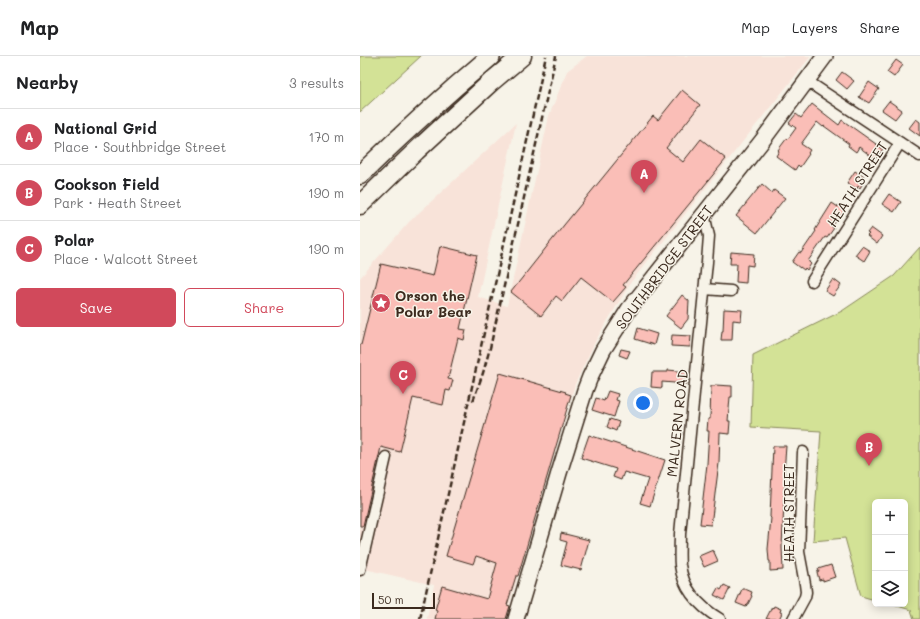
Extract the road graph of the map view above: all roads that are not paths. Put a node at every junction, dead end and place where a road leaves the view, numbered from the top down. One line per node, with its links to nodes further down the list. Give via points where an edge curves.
1 (491, 56): 7 (highway, via 400,136)
2 (825, 56): 4 (main road, SOUTHBRIDGE STREET)
3 (520, 58): 8 (highway)
4 (807, 81): 5 (street); 9 (main road, SOUTHBRIDGE STREET)
5 (900, 143): 6 (street); 10 (street, HEATH STREET)
6 (920, 156)
7 (360, 176)
8 (360, 205)
9 (704, 214): 11 (street, MALVERN ROAD, via 709,236); 16 (main road, SOUTHBRIDGE STREET, via 629,309 596,364 563,458)
10 (812, 280)
11 (704, 289): 12 (street); 17 (street, MALVERN ROAD, via 679,555 684,580 691,594 704,608)
12 (731, 291)
13 (802, 452): 18 (street, HEATH STREET, via 799,552 806,592)
14 (386, 457): 15 (street)
15 (361, 564)
16 (516, 619)
17 (720, 619)
18 (793, 619)

